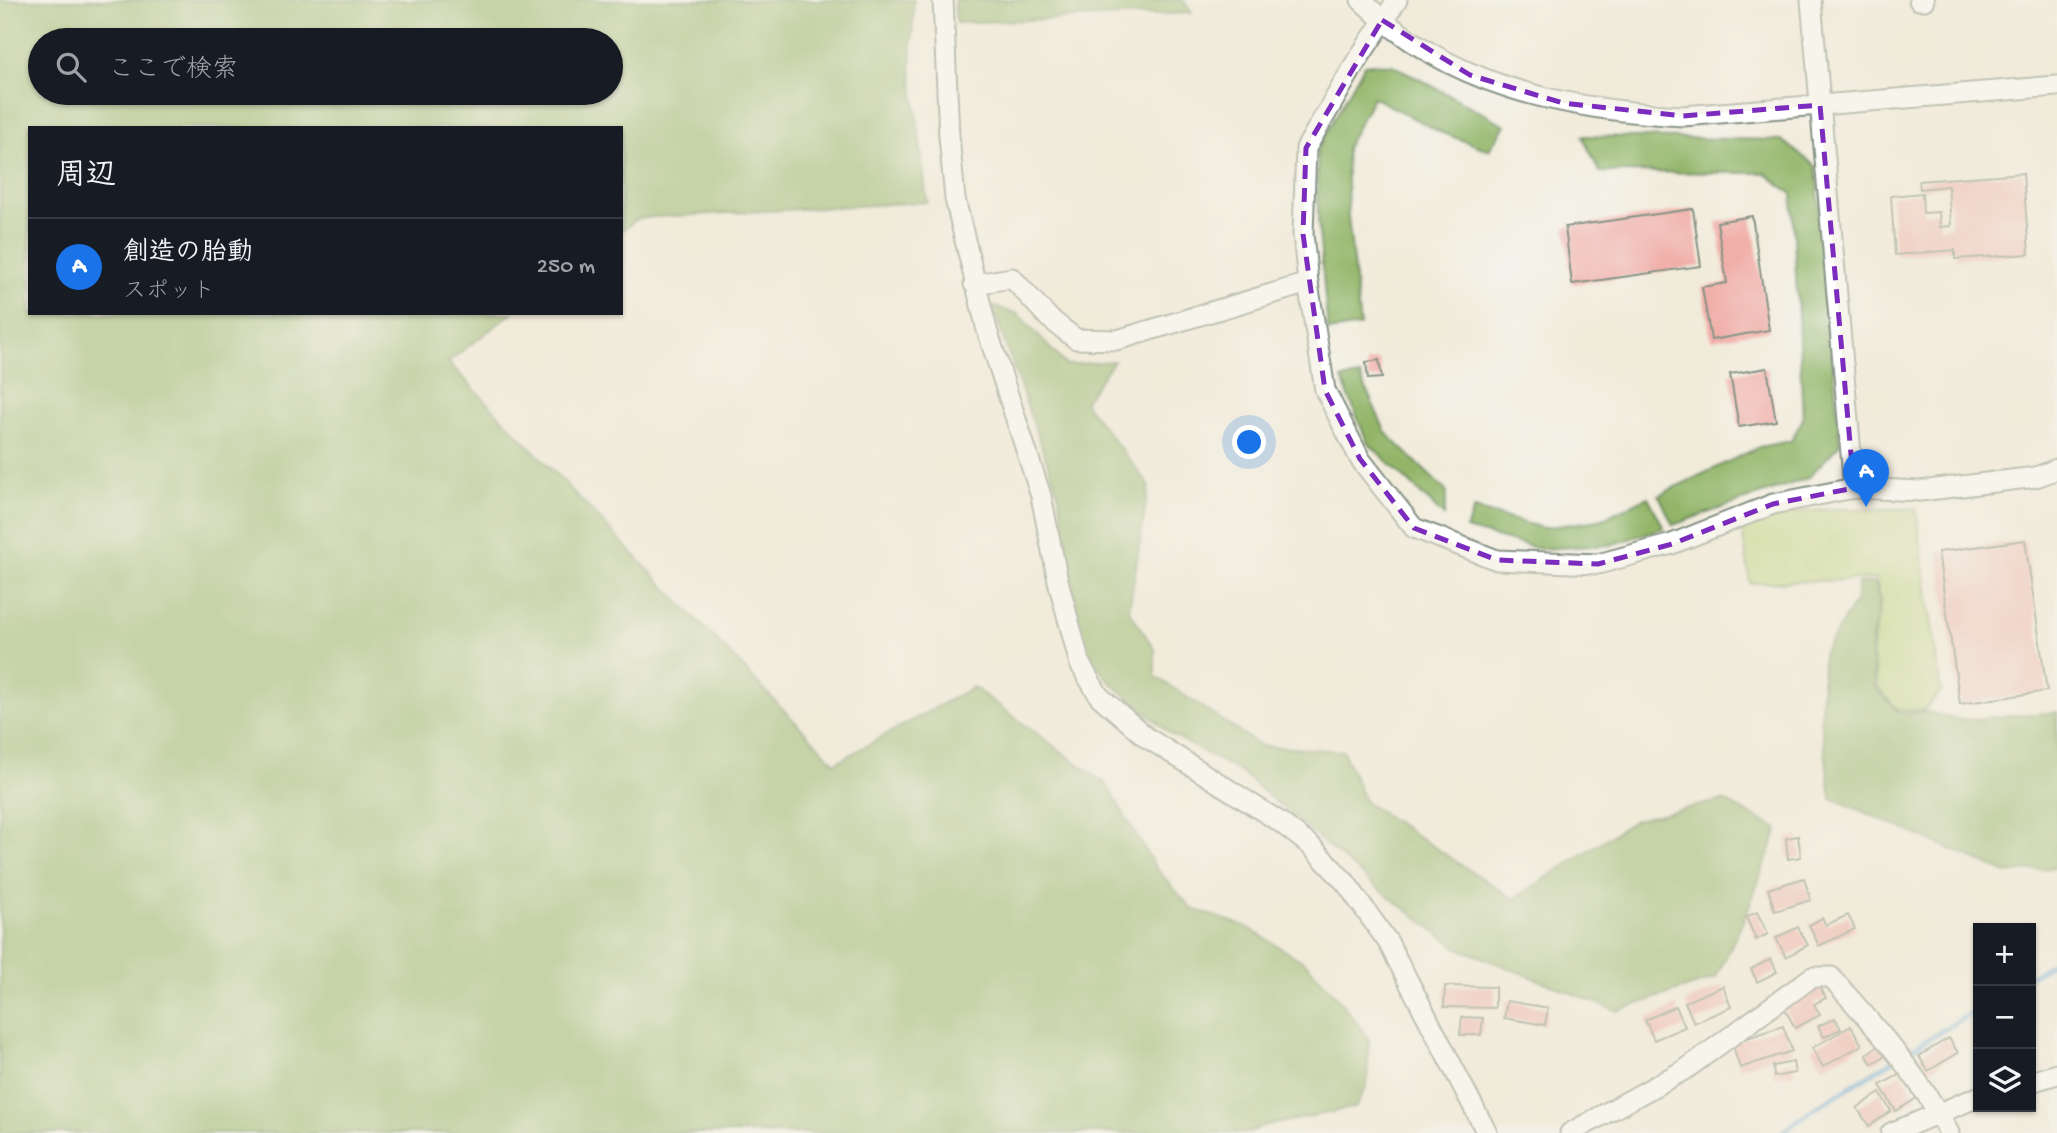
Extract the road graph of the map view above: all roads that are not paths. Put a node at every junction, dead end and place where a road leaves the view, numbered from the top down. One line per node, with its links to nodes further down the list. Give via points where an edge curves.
1 (943, 0): 9 (street, via 955,199)
2 (1361, 0): 5 (street)
3 (1397, 0): 5 (street)
4 (1811, 0): 7 (street)
5 (1382, 20): 7 (street, via 1432,56 1470,75 1563,103 1683,116); 8 (street, via 1306,148 1303,234)
6 (2057, 86): 7 (street)
7 (1820, 105): 11 (street)
8 (1308, 283): 9 (street, via 1117,340 1076,339 1012,278); 11 (street, via 1325,390 1360,459 1414,528 1496,560 1598,564 1672,544 1773,504)
9 (974, 284): 16 (street, via 1041,496 1080,664 1099,696 1146,737 1280,822 1346,883 1388,942)
10 (2057, 469): 11 (street, via 2036,477 1920,491)
11 (1854, 488)
12 (2057, 1074): 13 (street)
13 (2036, 1080)
14 (1973, 1099): 15 (street)
15 (1938, 1112): 17 (street, via 1901,1059 1831,977 1811,976 1686,1069); 18 (street); 19 (street)
16 (1487, 1133)
17 (1570, 1133)
18 (1891, 1133)
19 (1949, 1133)

